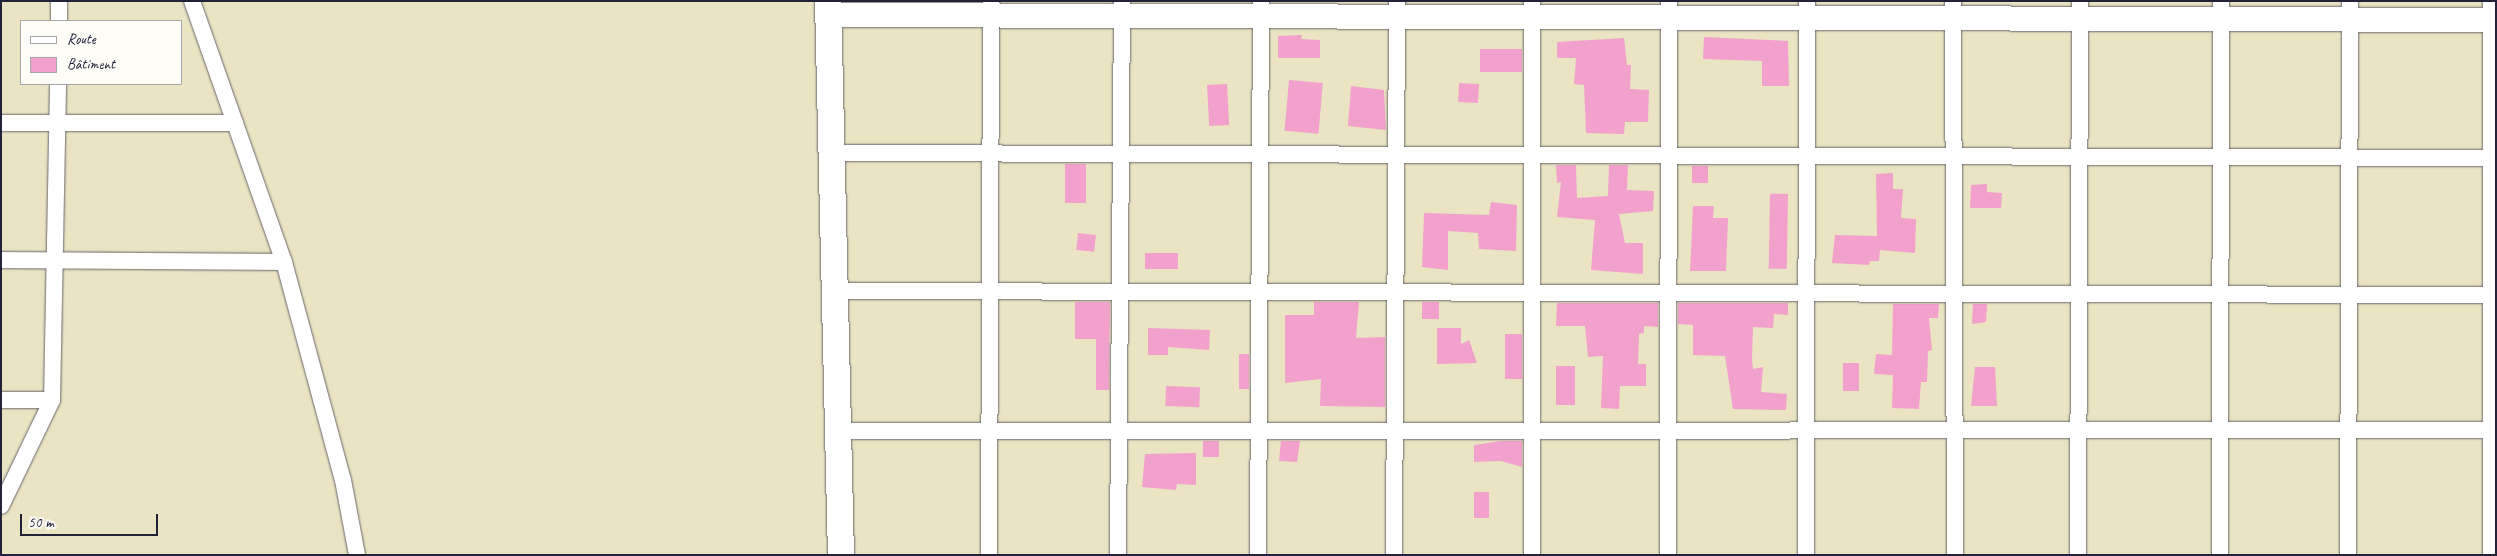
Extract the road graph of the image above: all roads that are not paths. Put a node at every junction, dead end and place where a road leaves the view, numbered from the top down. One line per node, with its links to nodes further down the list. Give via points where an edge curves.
1 (59, 1): 16 (street)
2 (192, 1): 20 (street)
3 (828, 8): 4 (street); 21 (main road)
4 (991, 9): 5 (street); 22 (street)
5 (1122, 9): 6 (street); 23 (street)
6 (1261, 9): 7 (street); 24 (street)
7 (1397, 9): 8 (street); 25 (street)
8 (1532, 9): 9 (street); 26 (street)
9 (1669, 10): 10 (street); 27 (street)
10 (1807, 10): 11 (street); 28 (street)
11 (1953, 10): 12 (street); 29 (street)
12 (2080, 10): 13 (street); 30 (street)
13 (2221, 10): 14 (street); 31 (street)
14 (2350, 10): 15 (street); 32 (street)
15 (2493, 14): 33 (street)
16 (59, 20)
17 (58, 85): 19 (street)
18 (1, 123): 19 (street)
19 (57, 123): 20 (street); 35 (street)
20 (235, 123): 36 (street)
21 (831, 153): 22 (street); 37 (main road)
22 (990, 153): 23 (street); 38 (street)
23 (1121, 154): 24 (street); 39 (street)
24 (1260, 154): 25 (street); 40 (street)
25 (1396, 154): 26 (street); 41 (street)
26 (1532, 155): 27 (street); 42 (street)
27 (1668, 155): 28 (street); 43 (street)
28 (1807, 156): 29 (street); 44 (street)
29 (1954, 156): 30 (street); 45 (street)
30 (2079, 157): 31 (street); 46 (street)
31 (2220, 157): 32 (street); 47 (street)
32 (2349, 158): 33 (street); 48 (street)
33 (2493, 158): 49 (street)
34 (1, 260): 35 (street)
35 (54, 260): 36 (street); 51 (street)
36 (284, 262): 66 (street, via 343,480)
37 (833, 291): 38 (street); 61 (main road)
38 (990, 291): 39 (street); 62 (street)
39 (1120, 291): 40 (street); 52 (street)
40 (1259, 292): 41 (street); 53 (street)
41 (1396, 292): 42 (street); 63 (street)
42 (1532, 292): 43 (street); 54 (street)
43 (1668, 293): 44 (street); 55 (street)
44 (1806, 293): 45 (street); 64 (street)
45 (1954, 294): 46 (street); 56 (street)
46 (2079, 294): 47 (street); 57 (street)
47 (2220, 294): 48 (street); 58 (street)
48 (2349, 295): 49 (street); 59 (street)
49 (2493, 295): 60 (street)
50 (1, 400): 51 (street)
51 (52, 400): 65 (street)
52 (1119, 430): 53 (street); 62 (street); 69 (street)
53 (1258, 430): 63 (street); 70 (street)
54 (1532, 430): 55 (street); 63 (street); 72 (street)
55 (1668, 430): 64 (street); 73 (street)
56 (1955, 430): 57 (street); 64 (street); 75 (street)
57 (2079, 430): 58 (street); 76 (street)
58 (2220, 430): 59 (street); 77 (street)
59 (2348, 430): 60 (street); 78 (street)
60 (2493, 430): 79 (street)
61 (837, 431): 62 (street); 67 (main road)
62 (989, 431): 68 (street)
63 (1395, 431): 71 (street)
64 (1806, 431): 74 (street)
65 (1, 506)
66 (357, 555)
67 (841, 555)
68 (989, 555)
69 (1118, 555)
70 (1258, 555)
71 (1394, 555)
72 (1532, 555)
73 (1668, 555)
74 (1806, 555)
75 (1955, 555)
76 (2078, 555)
77 (2220, 555)
78 (2348, 555)
79 (2491, 555)

